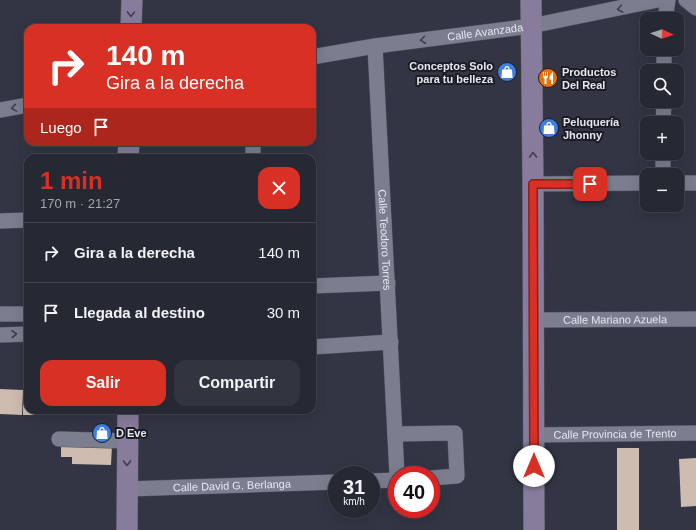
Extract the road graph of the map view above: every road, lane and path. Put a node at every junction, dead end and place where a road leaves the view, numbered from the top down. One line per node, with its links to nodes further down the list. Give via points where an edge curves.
1 (132, 0): 8 (street, one-way to 8)
2 (531, 0): 9 (street)
3 (658, 0): 9 (street, Calle Avanzada, one-way to 9)
4 (668, 0): 7 (street)
5 (686, 0): 6 (street)
6 (696, 8)
7 (665, 12)
8 (131, 24)
9 (531, 26): 10 (street, Calle Avanzada, one-way to 10); 17 (street, one-way to 9)
10 (375, 46): 11 (street, Calle Avanzada); 20 (street, Calle Teodoro Torres)
11 (316, 56)
12 (24, 107): 13 (street, one-way to 13)
13 (0, 110)
14 (640, 183): 17 (street)
15 (684, 183): 16 (street)
16 (696, 183)
17 (533, 184): 25 (street)
18 (24, 220): 19 (street)
19 (0, 221)
20 (388, 283): 21 (street); 28 (street, Calle Teodoro Torres)
21 (316, 286)
22 (0, 314): 23 (street)
23 (24, 314)
24 (696, 319): 25 (street, Calle Mariano Azuela)
25 (534, 320): 33 (street)
26 (24, 334): 27 (street, one-way to 26)
27 (0, 335)
28 (391, 342): 29 (street); 32 (street, Calle Teodoro Torres)
29 (316, 347)
30 (128, 414): 35 (street)
31 (696, 433): 33 (street, Calle Provincia de Trento)
32 (396, 434): 36 (street, Calle Teodoro Torres); 37 (street, via 455,432 457,476)
33 (534, 435): 41 (street)
34 (59, 439): 35 (street)
35 (127, 441): 39 (street, one-way to 39)
36 (397, 466)
37 (440, 477)
38 (328, 482): 39 (street, Calle David G. Berlanga)
39 (127, 489): 40 (street)
40 (127, 530)
41 (534, 530)

